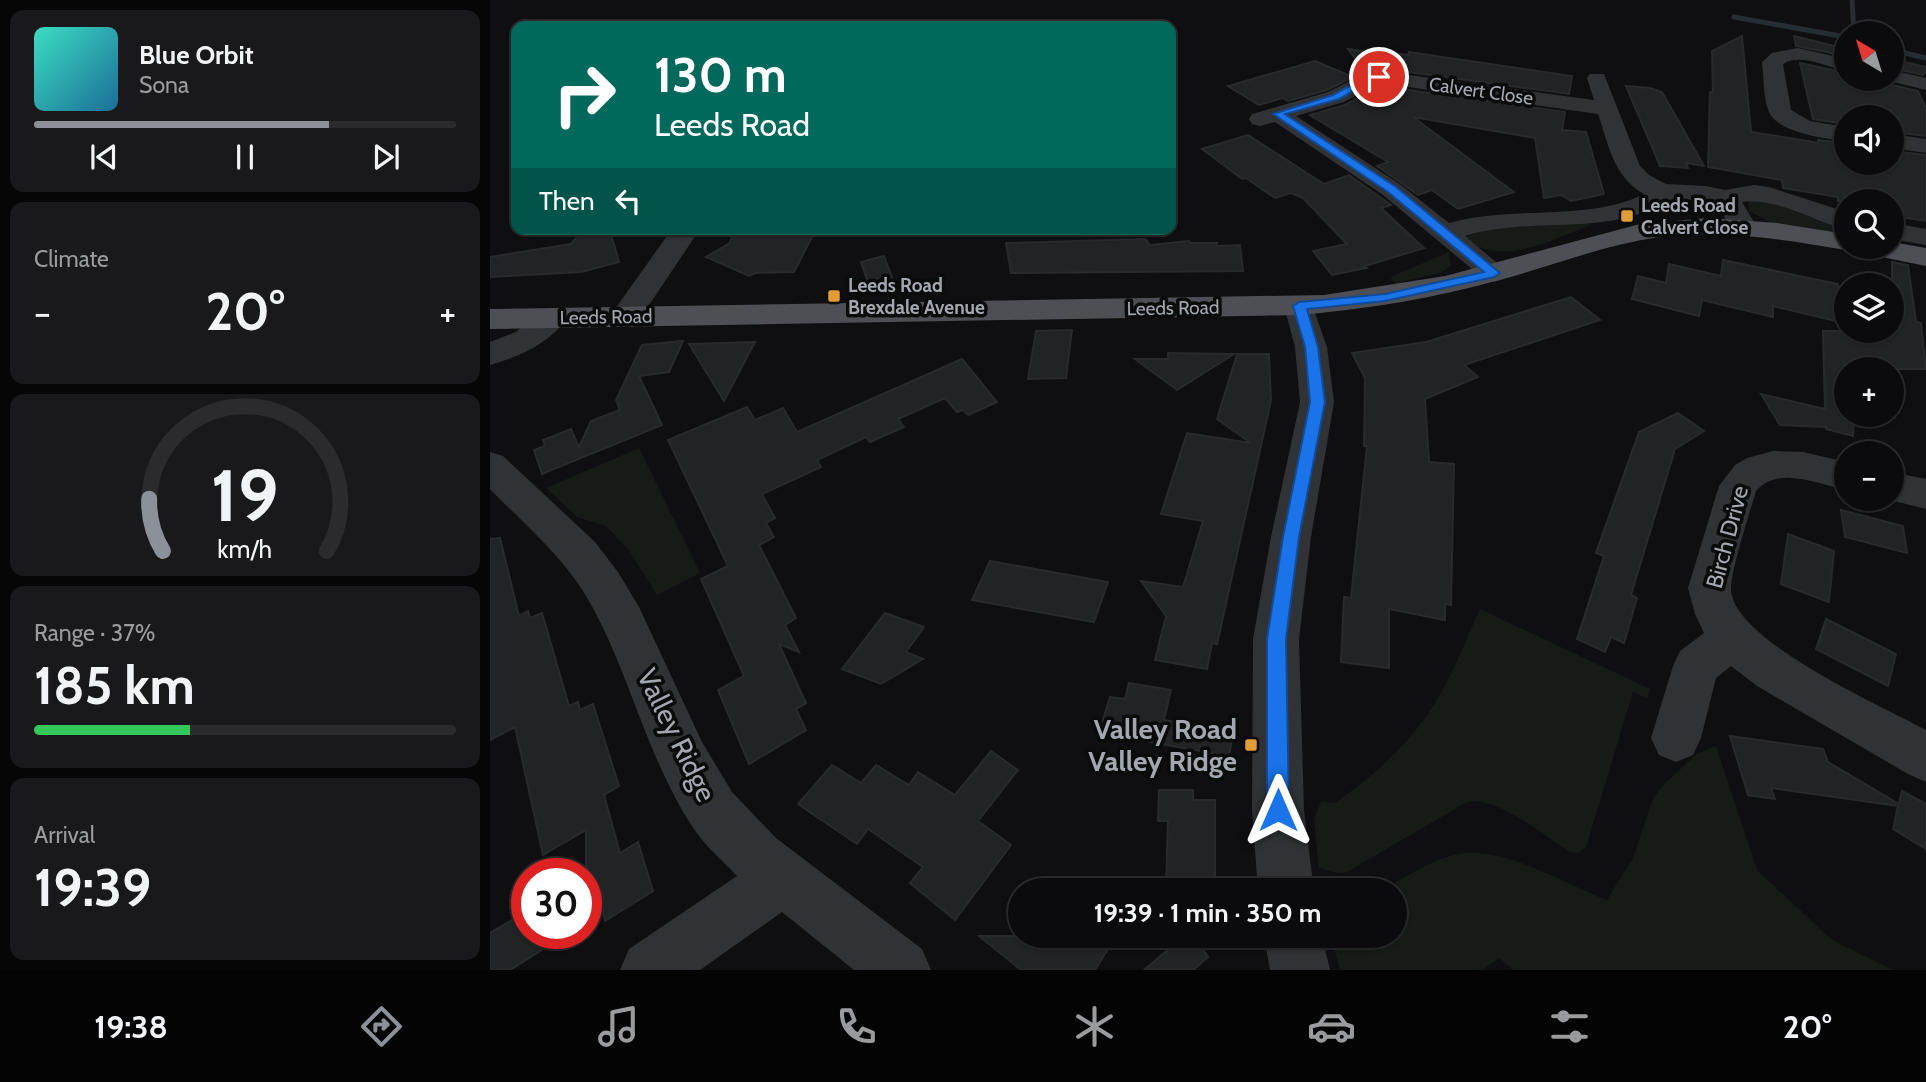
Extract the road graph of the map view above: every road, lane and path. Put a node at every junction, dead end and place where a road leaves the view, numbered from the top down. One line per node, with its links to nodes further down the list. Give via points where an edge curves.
1 (1834, 62): 6 (street, via 1801,55 1781,56 1772,62 1780,112 1805,127)
2 (1597, 78): 5 (street)
3 (1904, 79): 4 (street)
4 (1926, 85)
5 (1607, 109): 9 (street, via 1628,168 1640,181); 13 (street, Calvert Close, via 1379,77 1336,97 1269,116 1392,190)
6 (1834, 132)
7 (1904, 143): 8 (street)
8 (1926, 146)
9 (1665, 192): 10 (street); 13 (street, via 1644,204 1585,217 1486,222)
10 (1724, 200): 11 (street, via 1738,192 1755,191); 12 (street)
11 (1834, 218)
12 (1743, 227): 17 (main road, Leeds Road); 20 (main road, Leeds Road, via 1690,226 1628,234)
13 (1445, 233): 20 (street, Calvert Close)
14 (1904, 233): 16 (street)
15 (682, 235): 22 (street)
16 (1926, 237)
17 (1834, 240)
18 (1904, 253): 19 (main road)
19 (1926, 257)
20 (1494, 273): 21 (main road, Leeds Road, via 1385,297)
21 (1299, 306): 22 (main road, Leeds Road); 34 (street, via 1311,347 1317,402 1276,639 1278,810)
22 (626, 316): 24 (main road, Leeds Road)
23 (490, 318): 24 (main road, Leeds Road)
24 (551, 318): 25 (street, via 527,339)
25 (490, 354)
26 (490, 466): 33 (street, Valley Ridge, via 580,554 603,585 697,786 733,835)
27 (1834, 473): 30 (street, Birch Drive, via 1777,464 1745,474 1709,588 1718,621)
28 (1904, 489): 29 (street)
29 (1926, 494)
30 (1732, 639): 31 (street, via 1696,666); 32 (street, Birch Drive, via 1773,671)
31 (1676, 738)
32 (1926, 757)
33 (783, 877): 36 (street); 37 (street, Valley Ridge)
34 (1285, 878)
35 (1295, 948): 38 (street)
36 (650, 970)
37 (901, 970)
38 (1300, 970)

